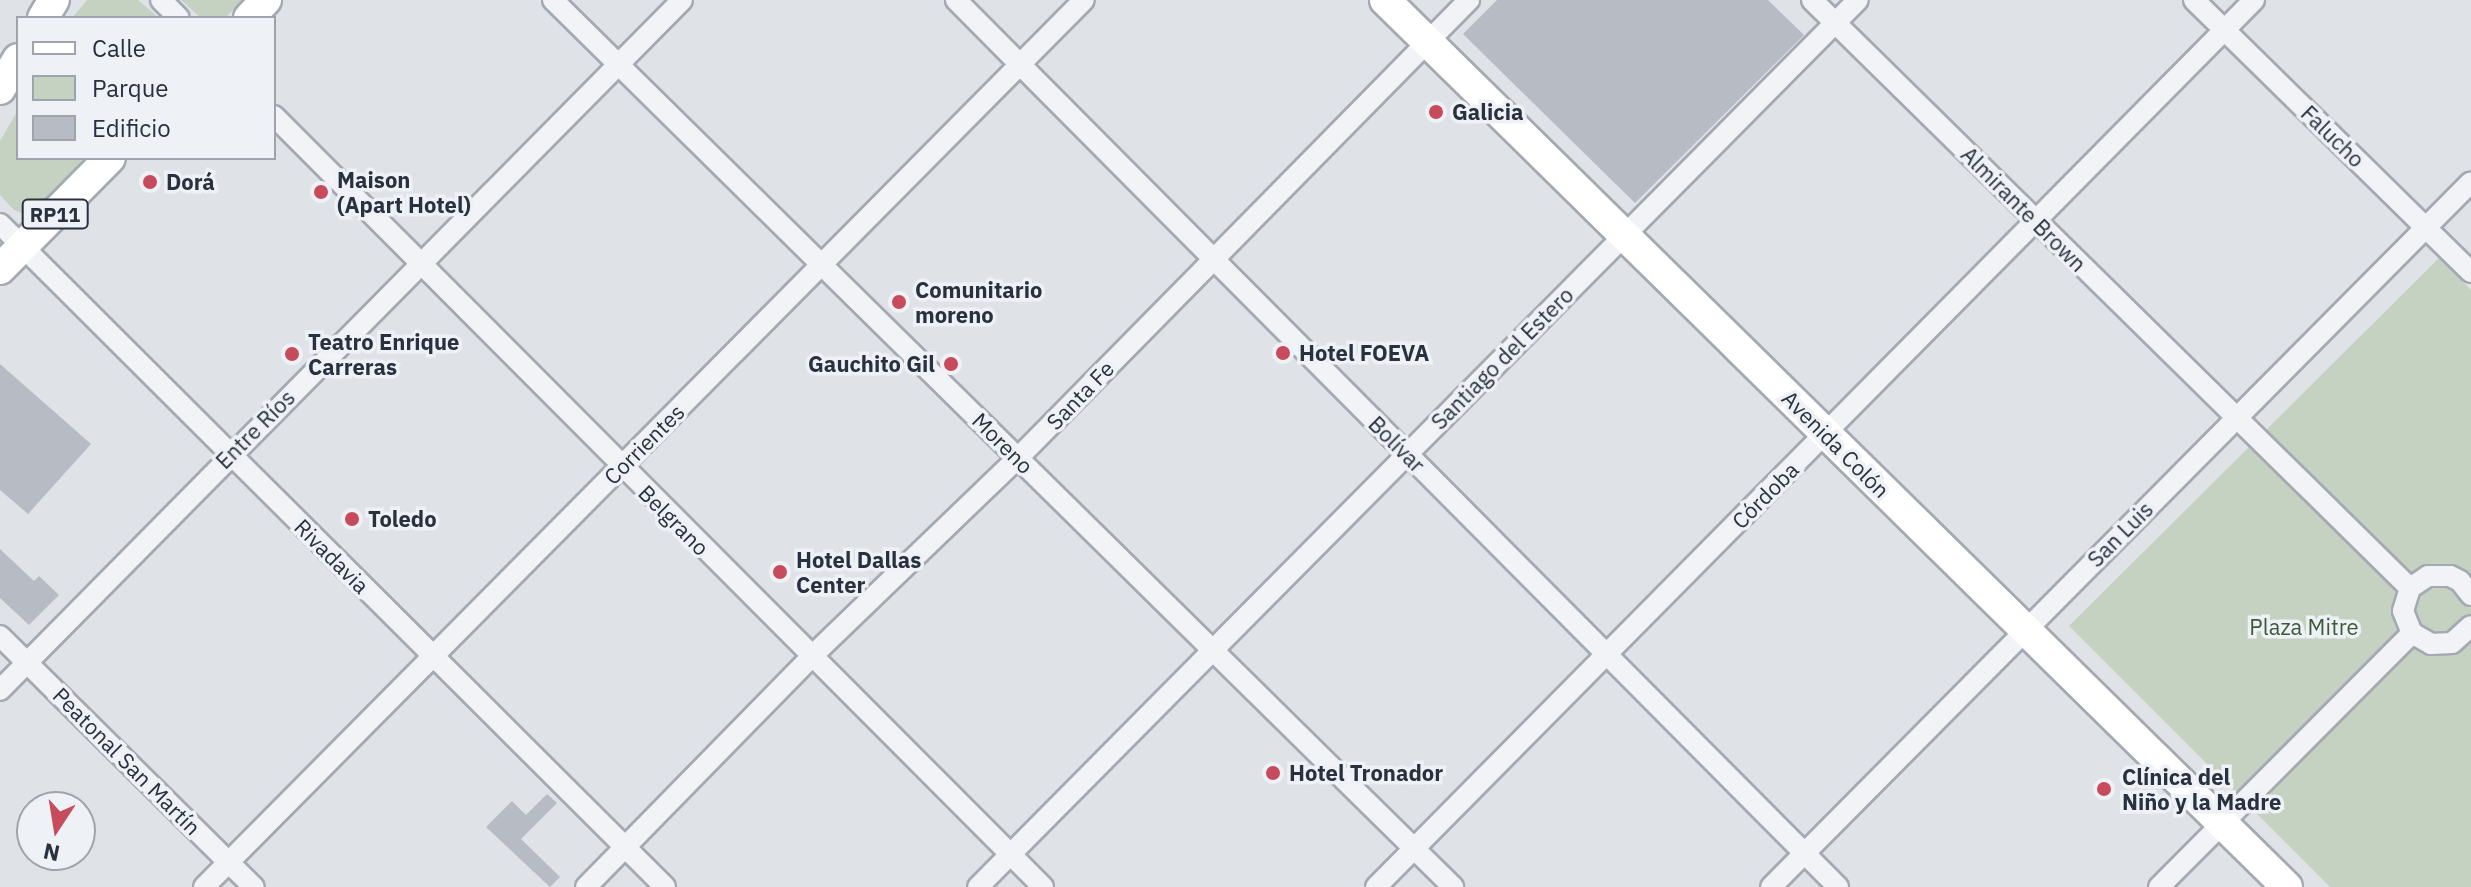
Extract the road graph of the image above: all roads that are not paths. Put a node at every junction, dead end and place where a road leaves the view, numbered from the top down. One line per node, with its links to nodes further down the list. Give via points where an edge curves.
1 (161, 0): 13 (street)
2 (266, 0): 14 (main road)
3 (553, 0): 19 (street, Moreno)
4 (682, 0): 19 (street, Entre Ríos)
5 (956, 0): 20 (street, Bolívar)
6 (1084, 0): 20 (street, Corrientes)
7 (1385, 0): 17 (main road, Avenida Colón)
8 (1469, 0): 17 (street, Santa Fe)
9 (1812, 0): 15 (street, Almirante Brown)
10 (1858, 0): 15 (street, Santiago del Estero)
11 (2194, 0): 16 (street, Falucho)
12 (2254, 0): 16 (street, Córdoba)
13 (177, 16)
14 (251, 16)
15 (1835, 23): 25 (street, Almirante Brown); 28 (street, Santiago del Estero)
16 (2225, 30): 25 (street, Córdoba); 27 (street, Falucho)
17 (1428, 42): 28 (main road, Avenida Colón); 30 (street, Santa Fe)
18 (16, 62): 21 (main road)
19 (618, 64): 31 (street, Entre Ríos); 32 (street, Moreno)
20 (1020, 65): 30 (street, Bolívar); 32 (street, Corrientes)
21 (0, 89)
22 (276, 118): 31 (street, Belgrano)
23 (108, 160): 29 (main road, RP11)
24 (2471, 182): 27 (street, San Luis)
25 (2036, 221): 35 (street, Almirante Brown); 36 (street, Córdoba)
26 (0, 224): 29 (street, Rivadavia)
27 (2427, 227): 34 (street, Falucho); 35 (street, San Luis)
28 (1624, 235): 36 (main road, Avenida Colón); 37 (street, Santiago del Estero)
29 (22, 247): 33 (main road, RP11); 38 (street, Rivadavia)
30 (1213, 259): 37 (street, Bolívar); 39 (street, Santa Fe)
31 (419, 265): 38 (street, Entre Ríos); 40 (street, Belgrano)
32 (822, 265): 39 (street, Moreno); 40 (street, Corrientes)
33 (0, 269)
34 (2471, 272)
35 (2237, 418): 42 (street, Almirante Brown); 43 (street, San Luis)
36 (1826, 434): 43 (main road, Avenida Colón); 48 (street, Córdoba)
37 (1407, 454): 47 (street, Santiago del Estero); 48 (street, Bolívar)
38 (230, 455): 49 (street, Rivadavia); 51 (street, Entre Ríos)
39 (1018, 458): 47 (street, Moreno); 50 (street, Santa Fe)
40 (621, 467): 49 (street, Corrientes); 50 (street, Belgrano)
41 (2467, 582): 42 (street, via 2439,574)
42 (2410, 588): 44 (street, via 2403,611)
43 (2024, 630): 53 (main road, Avenida Colón); 57 (street, San Luis)
44 (2412, 633): 46 (street, via 2442,645); 53 (street)
45 (0, 636): 51 (street, Peatonal San Martín)
46 (2468, 637)
47 (1212, 650): 55 (street, Moreno); 56 (street, Santiago del Estero)
48 (1607, 655): 55 (street, Córdoba); 57 (street, Bolívar)
49 (433, 656): 54 (street, Rivadavia); 58 (street, Corrientes)
50 (811, 657): 54 (street, Santa Fe); 56 (street, Belgrano)
51 (27, 663): 52 (street, Entre Ríos); 58 (street, Peatonal San Martín)
52 (0, 690)
53 (2222, 823): 69 (street); 70 (main road, Avenida Colón)
54 (625, 847): 61 (street, Santa Fe); 62 (street, Rivadavia)
55 (1413, 848): 65 (street, Córdoba); 66 (street, Moreno)
56 (1010, 854): 63 (street, Santiago del Estero); 64 (street, Belgrano)
57 (1805, 854): 67 (street, San Luis); 68 (street, Bolívar)
58 (229, 862): 59 (street, Corrientes); 60 (street, Peatonal San Martín)
59 (204, 887)
60 (254, 887)
61 (586, 887)
62 (665, 887)
63 (978, 887)
64 (1043, 887)
65 (1376, 887)
66 (1453, 887)
67 (1771, 887)
68 (1838, 887)
69 (2159, 887)
70 (2287, 887)

